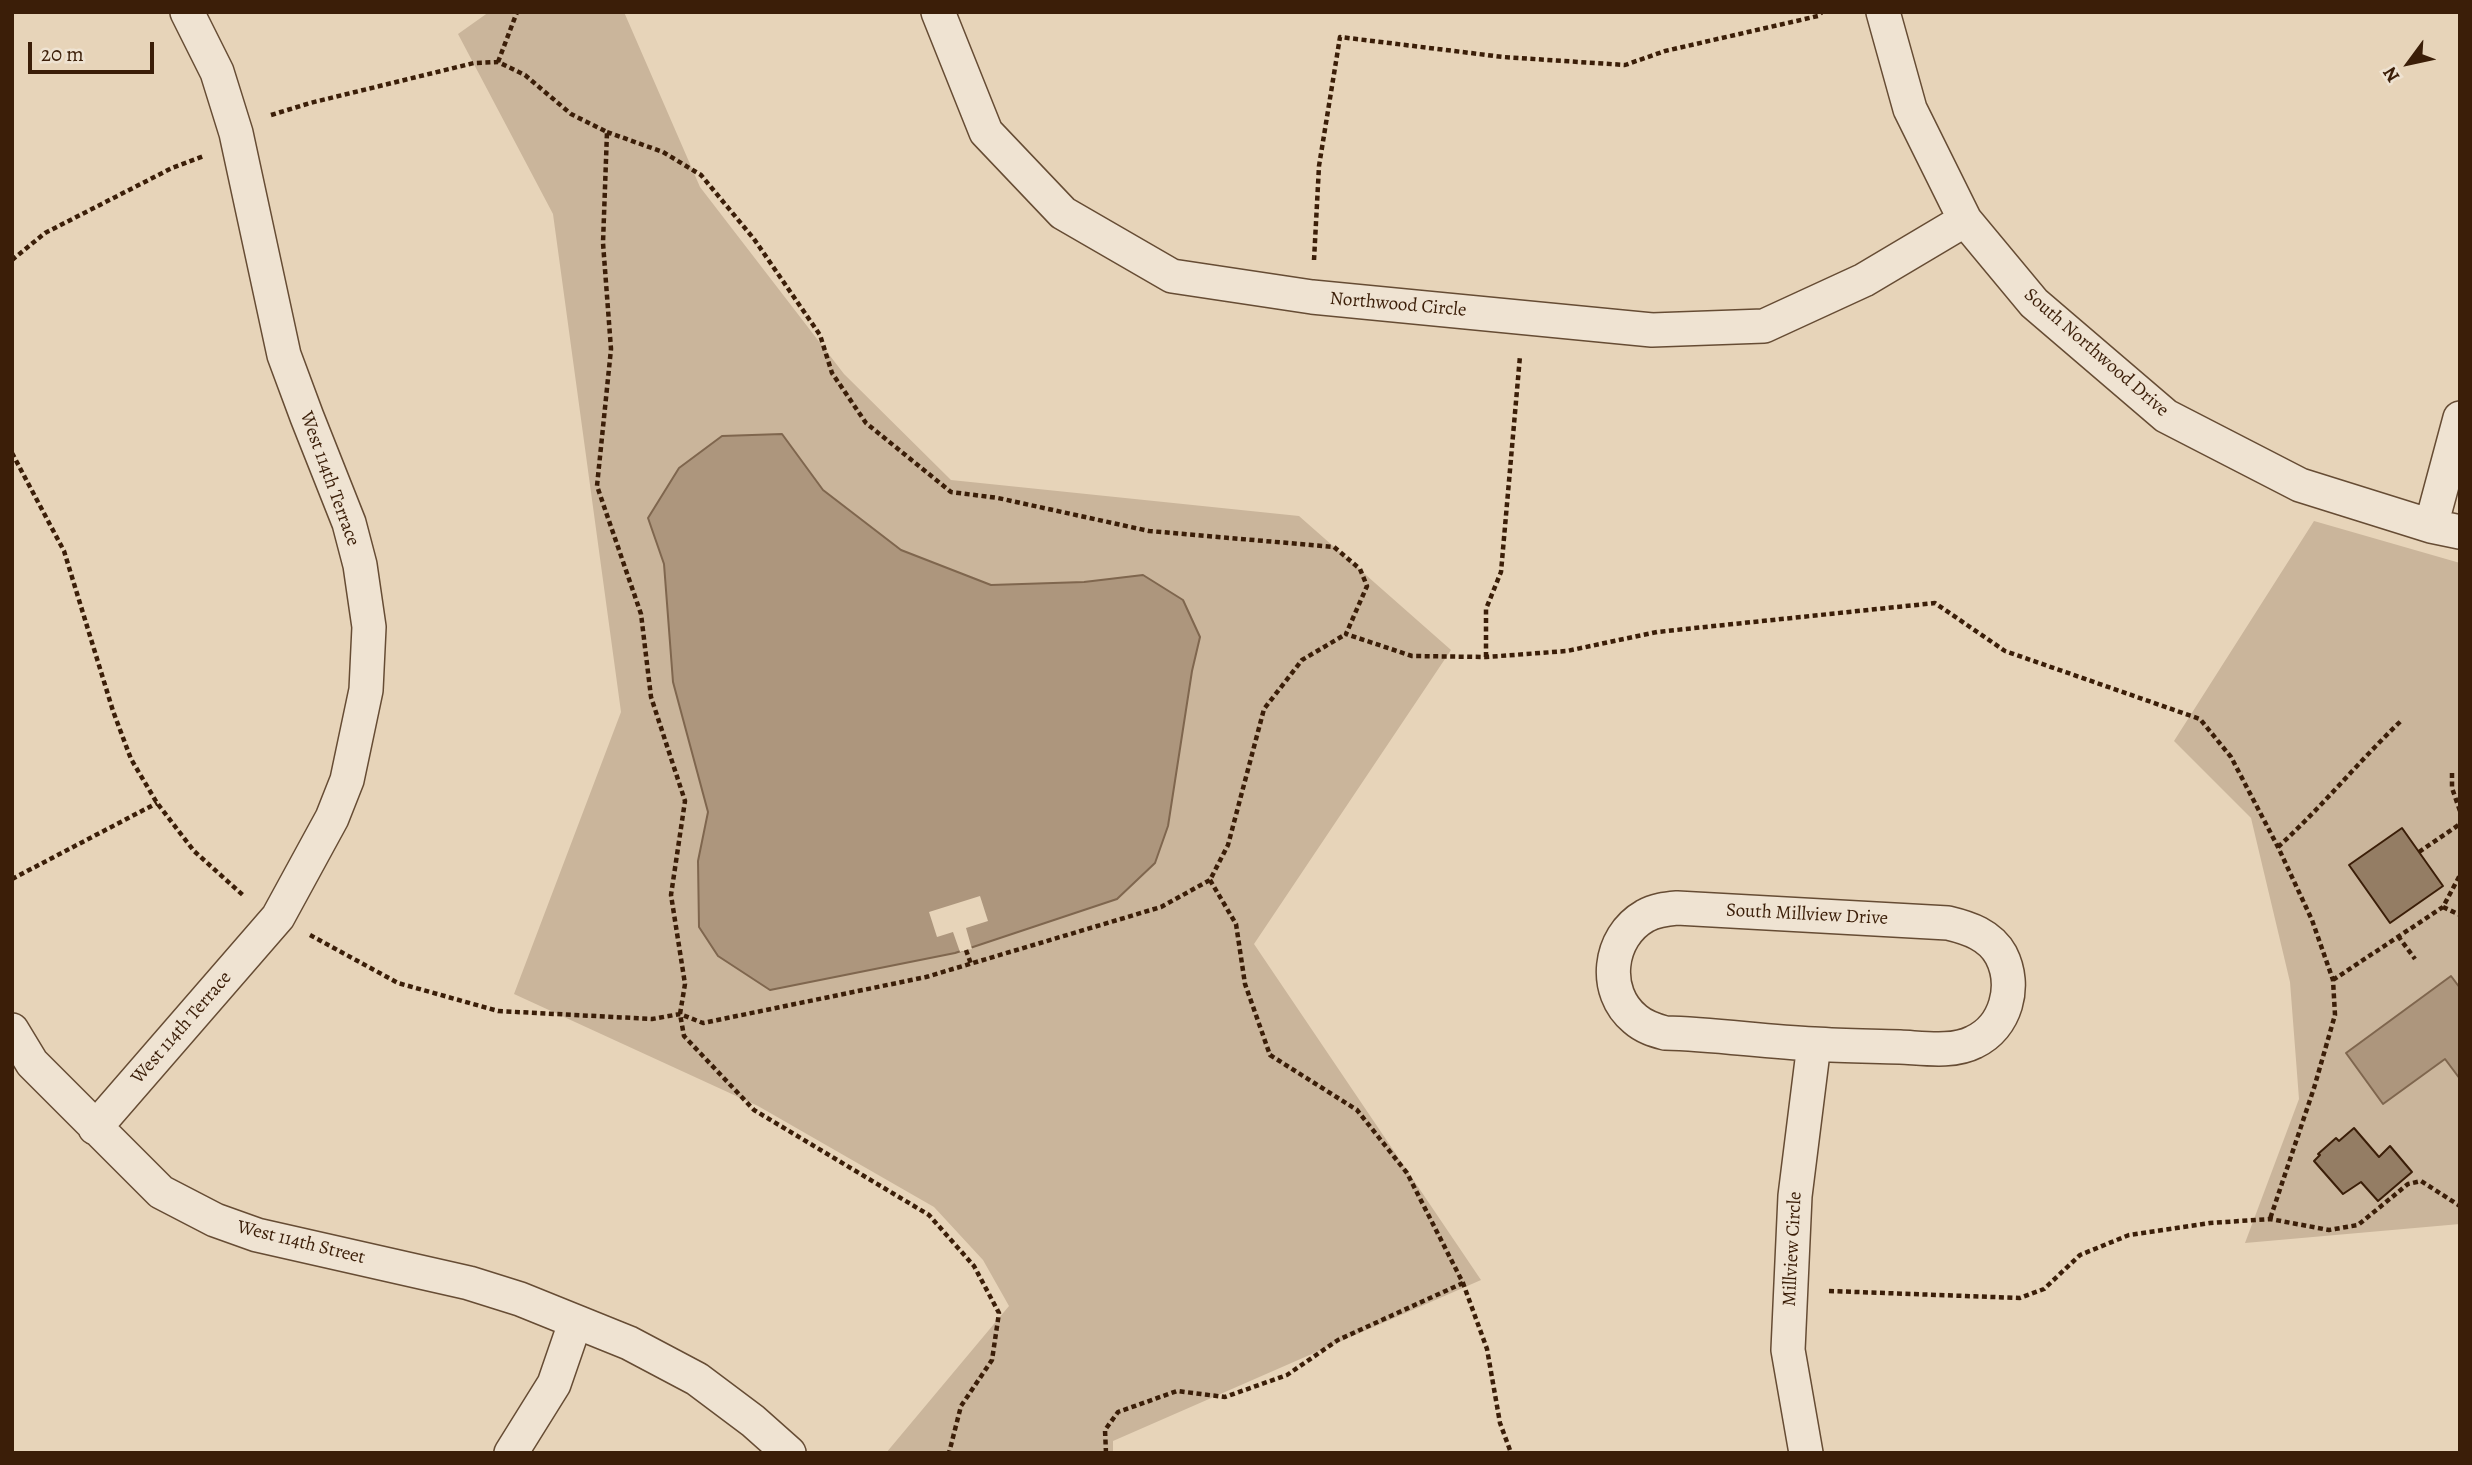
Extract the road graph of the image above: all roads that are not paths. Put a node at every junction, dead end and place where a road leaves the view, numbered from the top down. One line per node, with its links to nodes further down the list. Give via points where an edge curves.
1 (187, 12): 9 (street, West 114th Terrace, via 217,72 236,133 284,355 349,523 369,627 366,690 347,780 332,818 278,917)
2 (937, 12): 4 (street, Northwood Circle, via 986,132 1063,213 1172,276 1312,297 1653,330 1764,326 1864,280)
3 (1883, 12): 4 (street, South Northwood Drive, via 1910,109)
4 (1965, 220): 6 (street, South Northwood Drive, via 2034,303 2166,416 2300,485)
5 (2460, 418): 6 (street)
6 (2446, 529)
7 (12, 1030): 9 (street, West 114th Street, via 32,1063)
8 (1814, 1044): 8 (street, South Millview Drive, via 1649,1028 1622,1005 1615,987 1615,953 1622,938 1645,916 1677,908 1948,923 1968,927 2000,954 2008,973 2003,1014 1973,1043 1950,1048); 13 (street, Millview Circle, via 1795,1196 1788,1350)
9 (95, 1128): 10 (street, West 114th Street, via 161,1192 215,1220 257,1235 469,1283)
10 (575, 1323): 11 (street, via 554,1384); 12 (street, West 114th Street, via 629,1343 697,1379)
11 (511, 1453)
12 (789, 1453)
13 (1806, 1453)

